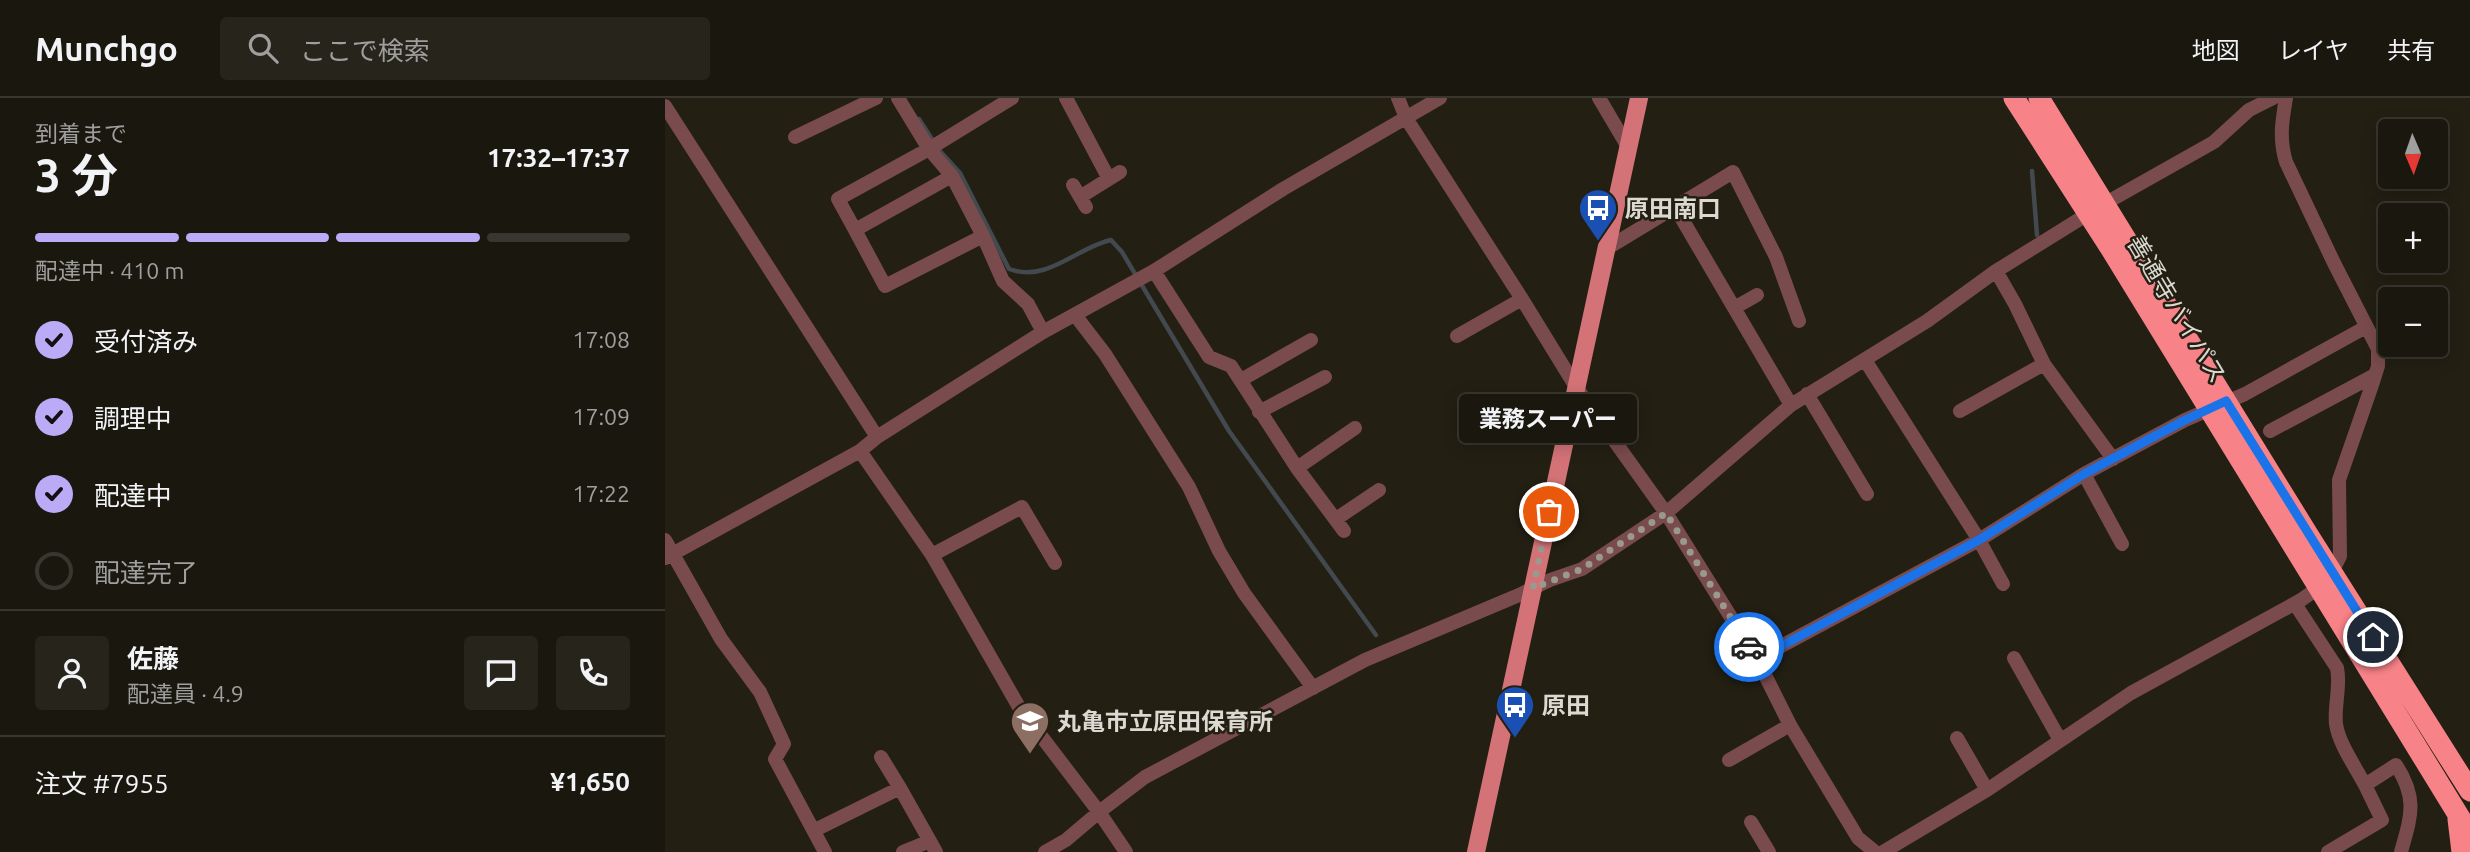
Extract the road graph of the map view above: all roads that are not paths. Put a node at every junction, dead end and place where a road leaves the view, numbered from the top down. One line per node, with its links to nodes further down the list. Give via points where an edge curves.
1 (876, 98): 15 (street)
2 (898, 98): 17 (street)
3 (1012, 98): 17 (street)
4 (1066, 98): 19 (street, via 1115,175)
5 (1398, 98): 14 (street)
6 (1440, 98): 14 (street)
7 (1599, 98): 16 (street)
8 (1639, 98): 16 (main road)
9 (2014, 98): 21 (highway, 善通寺バイパス)
10 (2039, 98): 21 (highway, 善通寺バイパス)
11 (2273, 98): 21 (street, via 2249,110 2214,142)
12 (2285, 98): 32 (street, via 2281,146)
13 (665, 106): 49 (street)
14 (1406, 118): 25 (street); 28 (street)
15 (795, 137)
16 (1628, 147): 24 (main road)
17 (929, 149): 18 (street); 22 (street, via 838,199)
18 (952, 176): 22 (street); 23 (street)
19 (1080, 197)
20 (1675, 207): 24 (street); 29 (street); 31 (street, via 1733,172 1776,257)
21 (2096, 210): 26 (street); 44 (highway, 善通寺バイパス)
22 (855, 230): 23 (street, via 885,286)
23 (983, 236): 33 (street, via 1003,281 1028,304)
24 (1606, 249): 41 (main road)
25 (1154, 271): 30 (street); 40 (street, via 1209,357 1231,366)
26 (1996, 271): 36 (street); 37 (street)
27 (1757, 295): 29 (street)
28 (1523, 299): 34 (street); 41 (street)
29 (1734, 308): 43 (street)
30 (1075, 315): 33 (street); 69 (street, via 1189,487 1244,593)
31 (1799, 321)
32 (2366, 327): 38 (street, via 2378,349); 44 (street)
33 (1043, 332): 49 (street)
34 (1457, 336)
35 (1311, 340): 40 (street)
36 (1865, 360): 42 (street); 57 (street)
37 (2044, 363): 45 (street); 51 (street)
38 (2375, 375): 48 (street); 62 (street, via 2339,480 2342,546)
39 (1325, 377): 46 (street)
40 (1241, 380): 46 (street)
41 (1576, 387): 56 (street); 64 (main road)
42 (1807, 394): 43 (street); 55 (street)
43 (1791, 405): 56 (street)
44 (2217, 406): 51 (street); 62 (highway, 善通寺バイパス); 65 (highway, 善通寺バイパス)
45 (1960, 411)
46 (1259, 412): 52 (street)
47 (1355, 428): 52 (street)
48 (2270, 431)
49 (877, 437): 50 (street)
50 (860, 451): 59 (street); 60 (street)
51 (2113, 459): 53 (street)
52 (1297, 468): 54 (street, via 1340,525)
53 (2084, 474): 57 (street); 58 (street)
54 (1379, 490)
55 (1867, 494)
56 (1666, 513): 64 (street, via 1582,569); 68 (street)
57 (1979, 540): 63 (street); 68 (street)
58 (2122, 544)
59 (668, 550): 82 (street, via 721,639 760,692 784,744 775,759)
60 (932, 555): 61 (street, via 1022,507); 80 (street, via 1019,707)
61 (1055, 562)
62 (2332, 572): 65 (street); 78 (highway, 善通寺バイパス)
63 (2003, 584)
64 (1533, 588): 69 (street, via 1365,660); 89 (main road)
65 (2318, 588): 66 (street); 79 (highway, 善通寺バイパス)
66 (2295, 604): 72 (street, via 2131,693); 75 (street, via 2337,667 2338,732)
67 (2014, 658): 72 (street)
68 (1757, 659): 70 (street)
69 (1313, 688): 80 (street, via 1145,777)
70 (1790, 725): 74 (street); 91 (street, via 1858,838)
71 (1957, 738): 77 (street)
72 (2060, 740): 77 (street)
73 (881, 757): 76 (street)
74 (1729, 760)
75 (2364, 785): 93 (street, via 2382,820); 94 (street, via 2396,765 2406,781 2411,816)
76 (900, 788): 82 (street); 84 (street)
77 (1987, 790): 92 (street)
78 (2470, 790)
79 (2456, 810): 83 (highway, 善通寺バイパス); 95 (highway)
80 (1099, 812): 87 (street); 88 (street)
81 (1751, 822): 90 (street)
82 (815, 830): 85 (street)
83 (2470, 834)
84 (933, 846): 86 (street)
85 (825, 852)
86 (903, 852)
87 (1045, 852)
88 (1126, 852)
89 (1476, 852)
90 (1769, 852)
91 (1875, 852)
92 (1883, 852)
93 (2328, 852)
94 (2401, 852)
95 (2462, 852)

